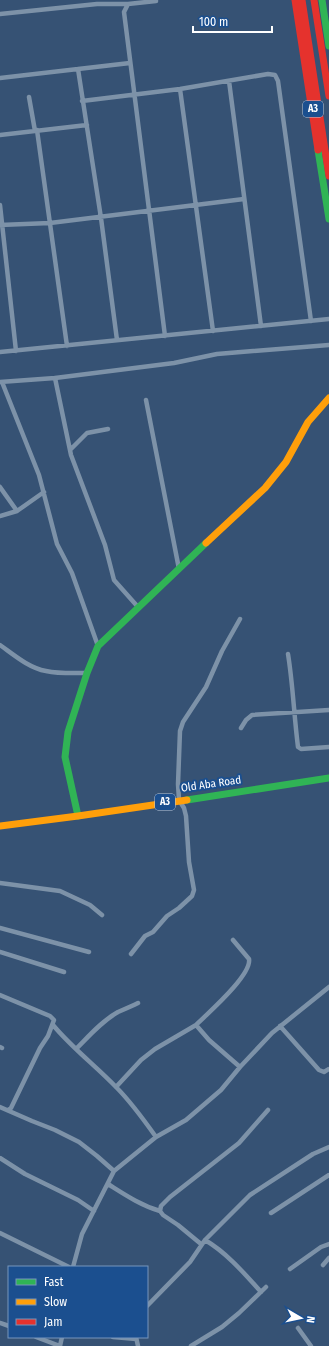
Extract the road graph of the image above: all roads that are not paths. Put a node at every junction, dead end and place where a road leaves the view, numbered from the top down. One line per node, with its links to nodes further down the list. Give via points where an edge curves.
1 (296, 0): 28 (main road, A3)
2 (302, 0): 22 (main road)
3 (314, 0): 17 (main road)
4 (322, 0): 8 (main road)
5 (156, 1): 6 (street)
6 (128, 4): 7 (street, via 97,4); 10 (street, via 124,12)
7 (0, 14)
8 (329, 43): 9 (main road)
9 (329, 46)
10 (130, 63): 11 (street); 15 (street)
11 (78, 68): 12 (street); 18 (street)
12 (0, 78)
13 (229, 81): 14 (street); 23 (street); 32 (street, via 268,74 275,75 278,81)
14 (180, 89): 15 (street); 25 (street)
15 (134, 95): 18 (street); 26 (street)
16 (29, 96): 20 (street)
17 (329, 96)
18 (82, 101): 19 (street)
19 (87, 125): 20 (street); 27 (street)
20 (36, 131): 21 (street); 29 (street)
21 (0, 135)
22 (329, 176)
23 (244, 199): 25 (street); 33 (street)
24 (0, 205): 30 (street)
25 (196, 206): 26 (street); 34 (street)
26 (148, 211): 27 (street); 35 (street)
27 (101, 218): 29 (street); 36 (street)
28 (329, 219)
29 (50, 223): 30 (street); 38 (street)
30 (1, 225): 39 (street)
31 (329, 319): 32 (street)
32 (311, 321): 33 (street)
33 (261, 326): 34 (street)
34 (213, 331): 35 (street)
35 (165, 336): 36 (street)
36 (117, 340): 38 (street)
37 (329, 345): 41 (street, via 217,354 174,363)
38 (67, 346): 39 (street)
39 (16, 351): 40 (street)
40 (0, 352)
41 (55, 378): 42 (street); 46 (street)
42 (1, 382): 48 (street, via 36,464)
43 (329, 398): 51 (main road, via 308,422 286,462 266,488)
44 (146, 400): 51 (street)
45 (108, 429): 46 (street, via 87,433)
46 (70, 450): 52 (street, via 105,545 114,580)
47 (0, 487): 49 (street)
48 (44, 492): 49 (street); 55 (street, via 57,544 74,577)
49 (17, 511): 50 (street)
50 (0, 516)
51 (179, 569): 52 (main road)
52 (138, 607): 55 (main road)
53 (240, 619): 63 (street, via 206,687 183,722 180,731)
54 (0, 645): 57 (street, via 19,659 45,671)
55 (98, 646): 57 (main road)
56 (288, 654): 59 (street)
57 (87, 673): 64 (main road, via 68,732 65,757)
58 (329, 710): 59 (street)
59 (294, 712): 60 (street, via 252,715); 61 (street, via 299,749)
60 (241, 728)
61 (329, 747)
62 (329, 778): 63 (main road, Old Aba Road / A3)
63 (179, 800): 64 (main road, Old Aba Road / A3); 72 (street, via 186,816 194,890 192,896 167,916 153,932 145,936)
64 (78, 816): 65 (main road, Old Aba Road / A3)
65 (0, 826)
66 (0, 883): 67 (street, via 60,891)
67 (102, 915)
68 (0, 928): 71 (street)
69 (233, 940): 78 (street, via 250,963 246,972 226,996)
70 (0, 952): 73 (street)
71 (89, 952)
72 (131, 954)
73 (64, 972)
74 (329, 987): 79 (street)
75 (0, 995): 77 (street, via 50,1016 54,1020)
76 (138, 1003): 80 (street, via 107,1020)
77 (53, 1025): 80 (street); 85 (street)
78 (196, 1026): 81 (street); 83 (street, via 155,1049)
79 (280, 1026): 81 (street); 82 (street, via 319,1070 324,1072)
80 (76, 1049): 83 (street)
81 (240, 1067): 87 (street, via 221,1090 186,1120)
82 (329, 1069)
83 (116, 1087): 87 (street)
84 (0, 1107): 85 (street)
85 (8, 1110): 90 (street, via 79,1142)
86 (268, 1110): 94 (street, via 239,1142 170,1197 161,1206)
87 (156, 1137): 90 (street)
88 (329, 1147): 97 (street, via 313,1154 250,1195)
89 (0, 1158): 93 (street)
90 (114, 1172): 92 (street)
91 (329, 1175): 95 (street)
92 (108, 1184): 93 (street); 94 (street, via 132,1200)
93 (94, 1211): 102 (street, via 82,1234)
94 (160, 1211): 97 (street, via 162,1215)
95 (271, 1213)
96 (0, 1233): 101 (street)
97 (203, 1242): 105 (street, via 221,1251); 106 (street, via 190,1262)
98 (329, 1244): 103 (street)
99 (329, 1258): 100 (street)
100 (323, 1265)
101 (67, 1266)
102 (72, 1266)
103 (290, 1268)
104 (266, 1287): 105 (street)
105 (261, 1292): 112 (street, via 222,1327)
106 (148, 1305)
107 (298, 1328): 113 (street)
108 (39, 1338): 110 (street)
109 (136, 1338): 111 (street)
110 (60, 1346)
111 (138, 1346)
112 (191, 1346)
113 (311, 1346)

